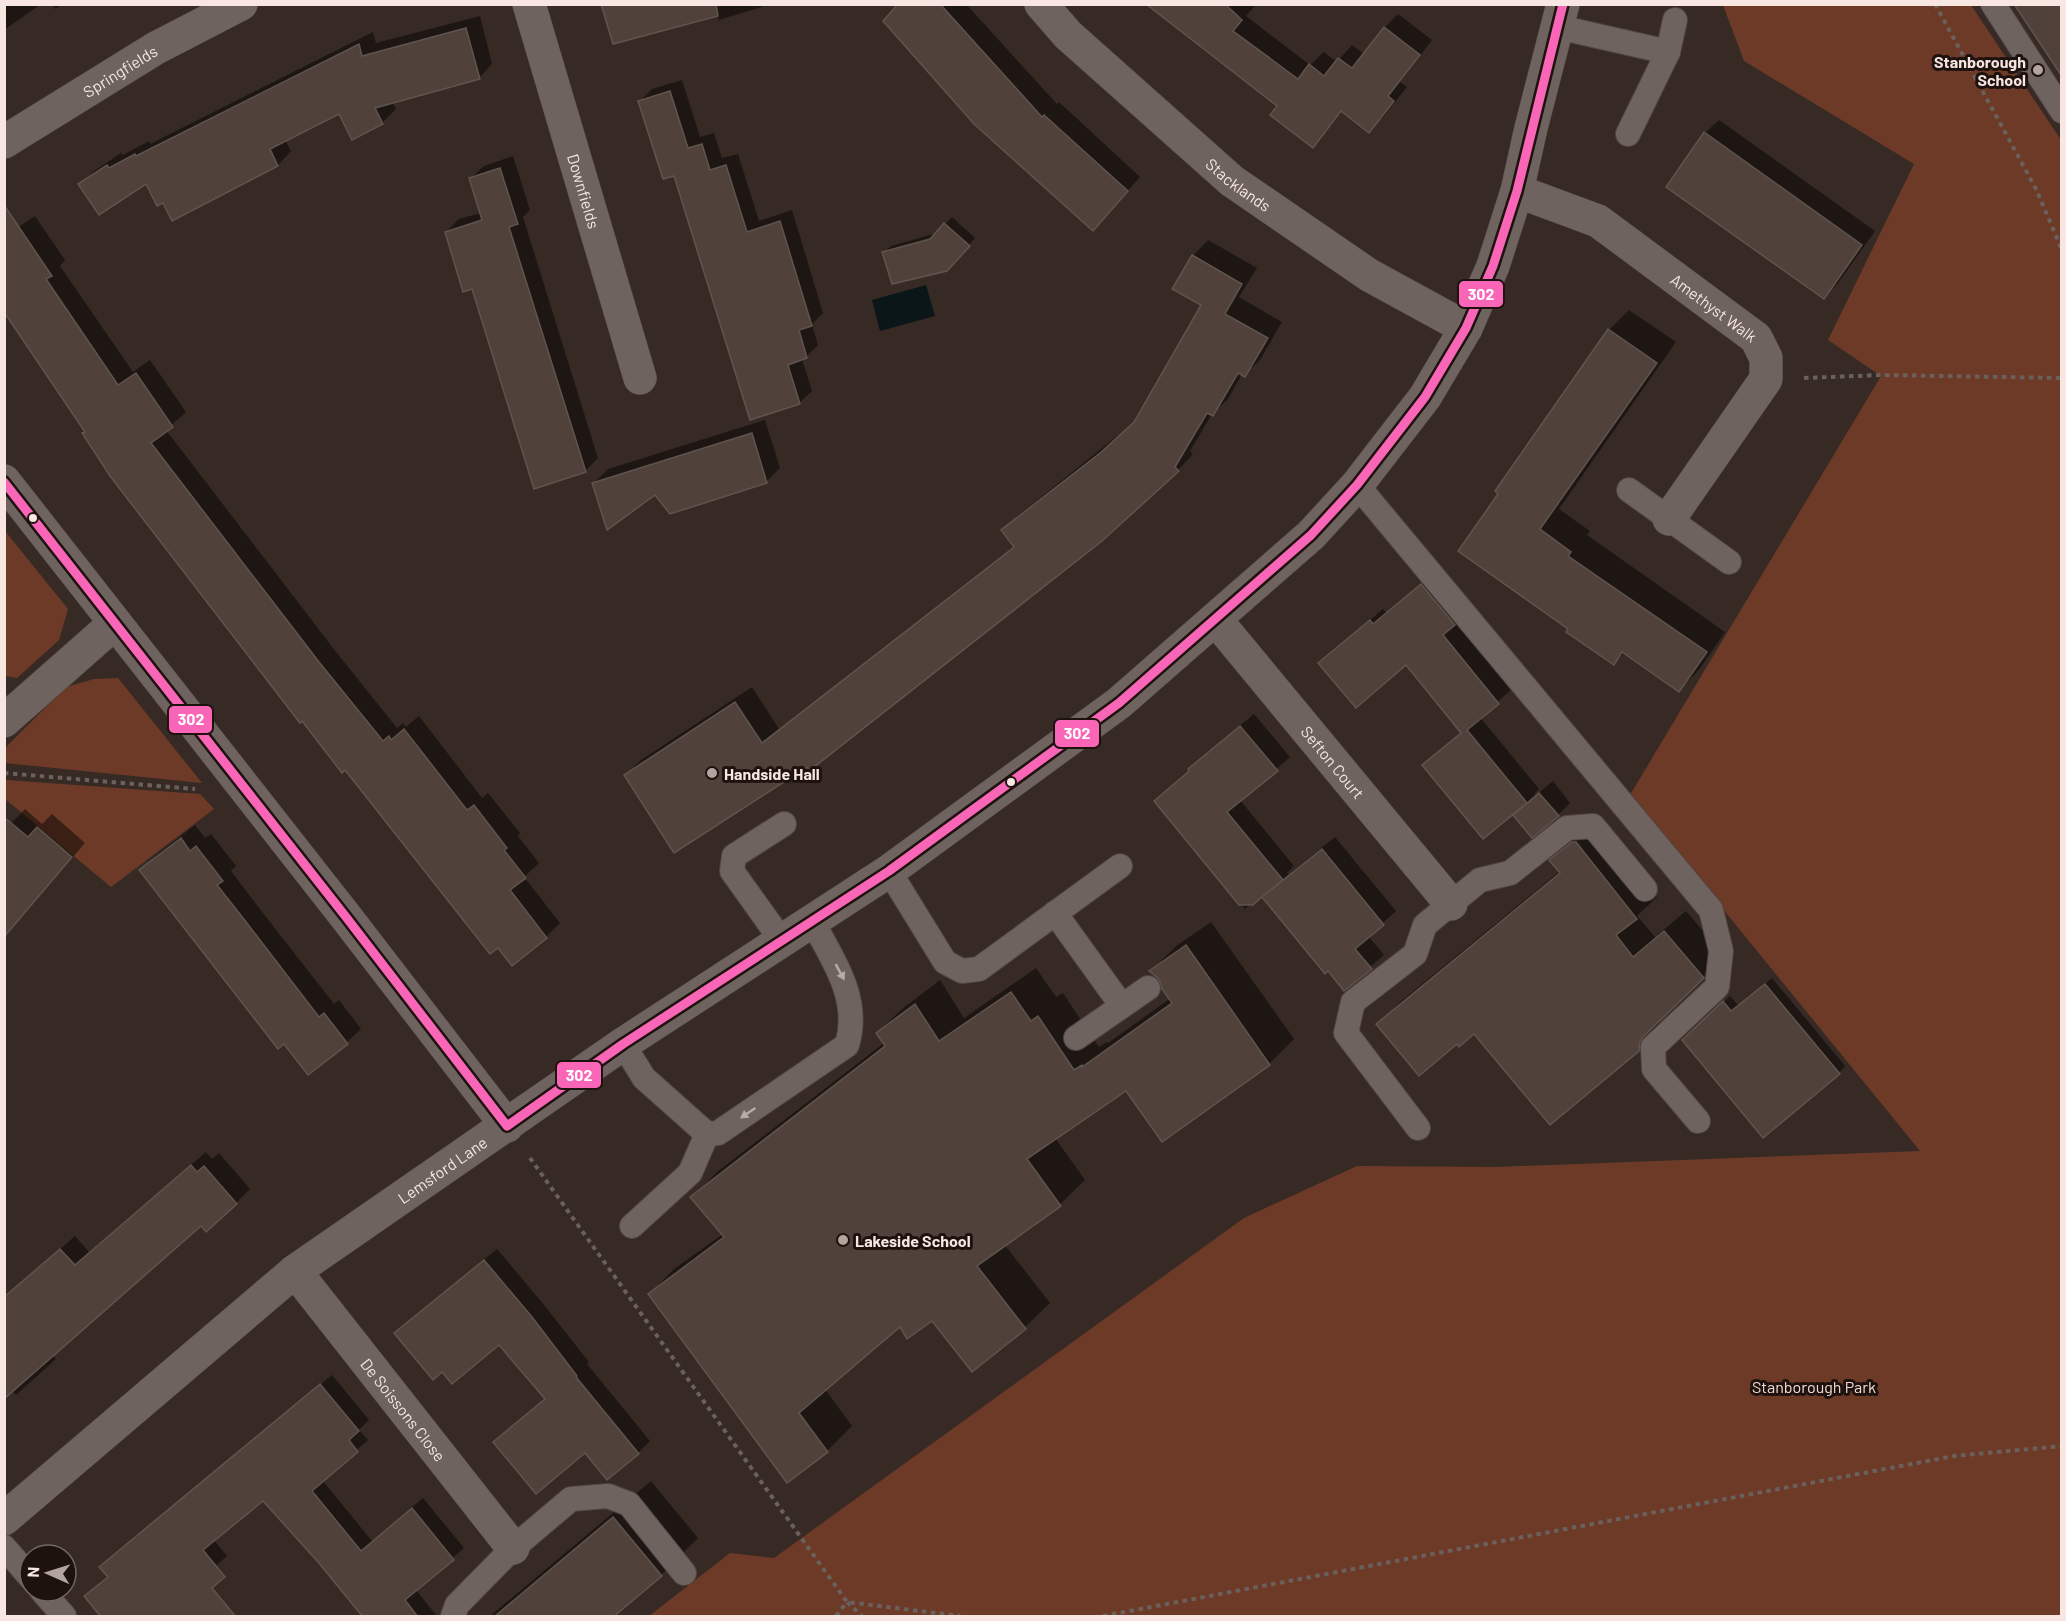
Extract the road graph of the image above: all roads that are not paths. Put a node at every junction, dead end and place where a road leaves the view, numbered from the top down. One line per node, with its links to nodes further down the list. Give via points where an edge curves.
1 (241, 4): 10 (street, Springfields, via 156,48)
2 (529, 4): 13 (street, Downfields)
3 (1041, 4): 12 (street, Stacklands, via 1068,35 1232,181 1369,275)
4 (1994, 4): 8 (lane)
5 (1561, 16): 7 (lane); 11 (street, Lemsford Lane)
6 (1675, 20): 7 (lane)
7 (1668, 52): 9 (lane)
8 (2061, 111)
9 (1628, 134)
10 (4, 142)
11 (1517, 191): 12 (street, Lemsford Lane, via 1493,266); 17 (street, Amethyst Walk, via 1598,221 1756,338 1766,358 1766,379)
12 (1466, 328): 15 (street, Lemsford Lane, via 1425,398)
13 (640, 378)
14 (4, 481): 20 (street)
15 (1357, 485): 19 (street, Lemsford Lane, via 1311,535); 34 (lane, via 1711,910 1721,951 1717,987 1653,1047 1654,1069)
16 (1629, 490): 17 (lane)
17 (1669, 519): 18 (lane)
18 (1729, 562)
19 (1216, 620): 24 (street, Lemsford Lane, via 1119,704); 26 (street, Sefton Court)
20 (115, 623): 21 (street); 35 (street)
21 (4, 721)
22 (784, 824): 29 (lane, via 734,856 732,871)
23 (1120, 866): 27 (lane)
24 (889, 871): 27 (lane, via 945,962 962,971 979,969); 28 (street, Lemsford Lane)
25 (1645, 889): 26 (lane, via 1593,825 1567,828 1510,873 1480,880)
26 (1451, 904): 36 (lane, via 1425,925 1415,954 1353,1002 1346,1033)
27 (1055, 913): 31 (lane)
28 (812, 921): 29 (street, Lemsford Lane); 37 (lane, one-way to 37, via 845,982 852,1028 847,1045 718,1133)
29 (782, 941): 33 (street, Lemsford Lane)
30 (1148, 988): 31 (lane)
31 (1122, 1006): 32 (lane)
32 (1076, 1038)
33 (623, 1044): 35 (street, Lemsford Lane); 37 (lane, via 644,1078)
34 (1698, 1121)
35 (507, 1126): 39 (street, Lemsford Lane)
36 (1418, 1128)
37 (707, 1134): 38 (lane, via 690,1173)
38 (632, 1226)
39 (295, 1271): 40 (street, Lemsford Lane); 42 (street, De Soissons Close)
40 (4, 1519)
41 (4, 1547): 43 (lane)
42 (513, 1548): 44 (lane, via 571,1499 608,1496 629,1504); 47 (lane, via 457,1605)
43 (18, 1563)
44 (684, 1573)
45 (52, 1603): 46 (lane)
46 (64, 1617)
47 (453, 1617)

